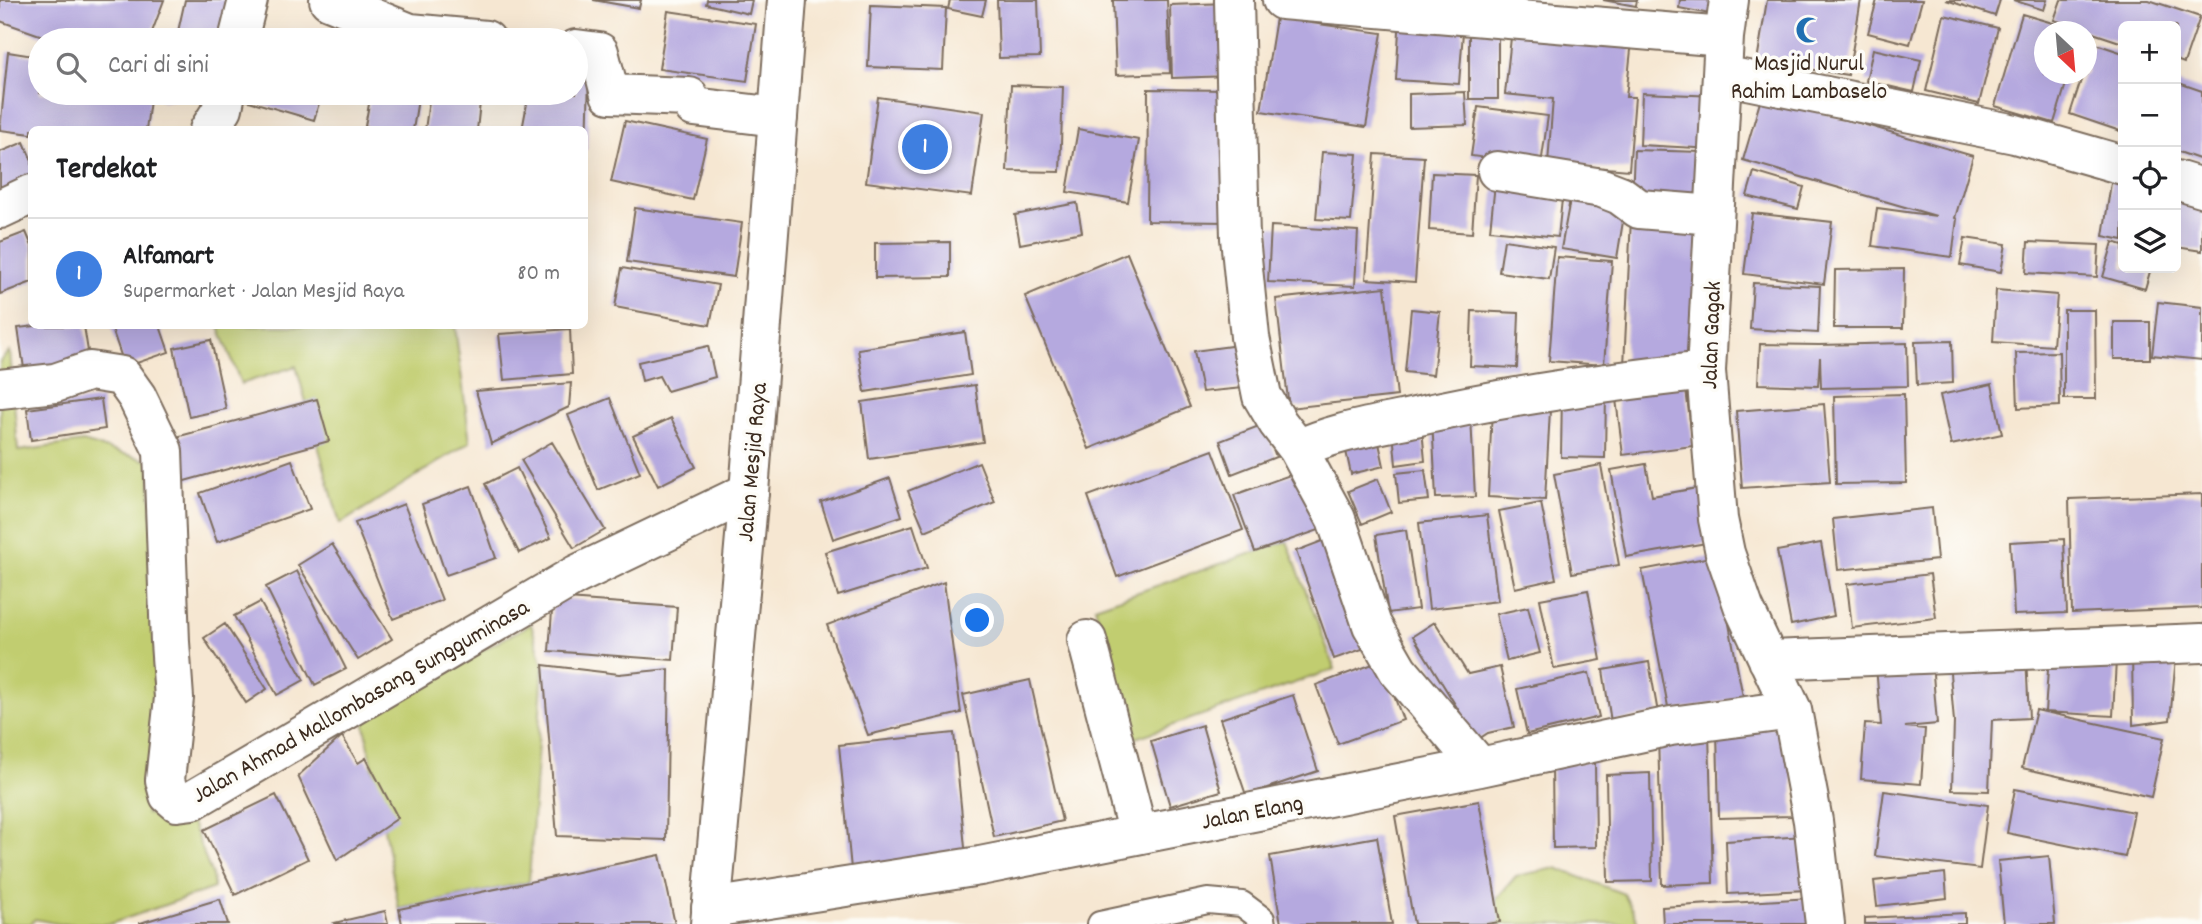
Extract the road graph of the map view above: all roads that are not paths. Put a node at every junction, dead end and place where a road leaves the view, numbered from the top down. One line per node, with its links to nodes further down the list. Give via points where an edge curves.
1 (248, 0): 7 (street)
2 (329, 0): 8 (street)
3 (787, 0): 13 (street, Jalan Mesjid Raya)
4 (1234, 0): 24 (street, via 1240,238 1250,337 1262,396)
5 (1282, 0): 9 (street)
6 (1729, 0): 9 (street, Jalan Gagak)
7 (242, 28)
8 (398, 28)
9 (1724, 37): 11 (street, Jalan Gagak)
10 (588, 51): 13 (street, via 599,52 610,94 689,97 694,107)
11 (1722, 75): 15 (street, via 2015,134); 21 (street, Jalan Gagak)
12 (224, 105): 14 (street)
13 (778, 117): 25 (street, Jalan Mesjid Raya)
14 (212, 126)
15 (2118, 164)
16 (1497, 171): 21 (street, via 1602,188 1639,209)
17 (2181, 182): 18 (street)
18 (2202, 188)
19 (28, 196): 20 (street)
20 (0, 209)
21 (1714, 215): 22 (street, Jalan Gagak)
22 (1706, 371): 24 (street, via 1587,384 1466,405 1321,438); 28 (street, Jalan Gagak, via 1724,553)
23 (0, 389): 25 (street, Jalan Ahmad Mallombasang Sungguminasa, via 55,383 90,371 122,376 163,451 174,698 165,779 169,795 177,802 193,800 576,575)
24 (1298, 449): 30 (street, via 1336,519 1372,625 1385,648 1398,670)
25 (749, 492): 32 (street, Jalan Mesjid Raya)
26 (1087, 640): 31 (street)
27 (2202, 643): 28 (street)
28 (1768, 660): 29 (street, Jalan Gagak)
29 (1792, 710): 30 (street, Jalan Elang, via 1671,726); 35 (street, Jalan Gagak, via 1813,821)
30 (1480, 767): 31 (street, Jalan Elang)
31 (1138, 834): 32 (street, Jalan Elang)
32 (710, 916)
33 (1100, 924): 34 (lane, via 1208,901 1242,904)
34 (1263, 924)
35 (1825, 924)

